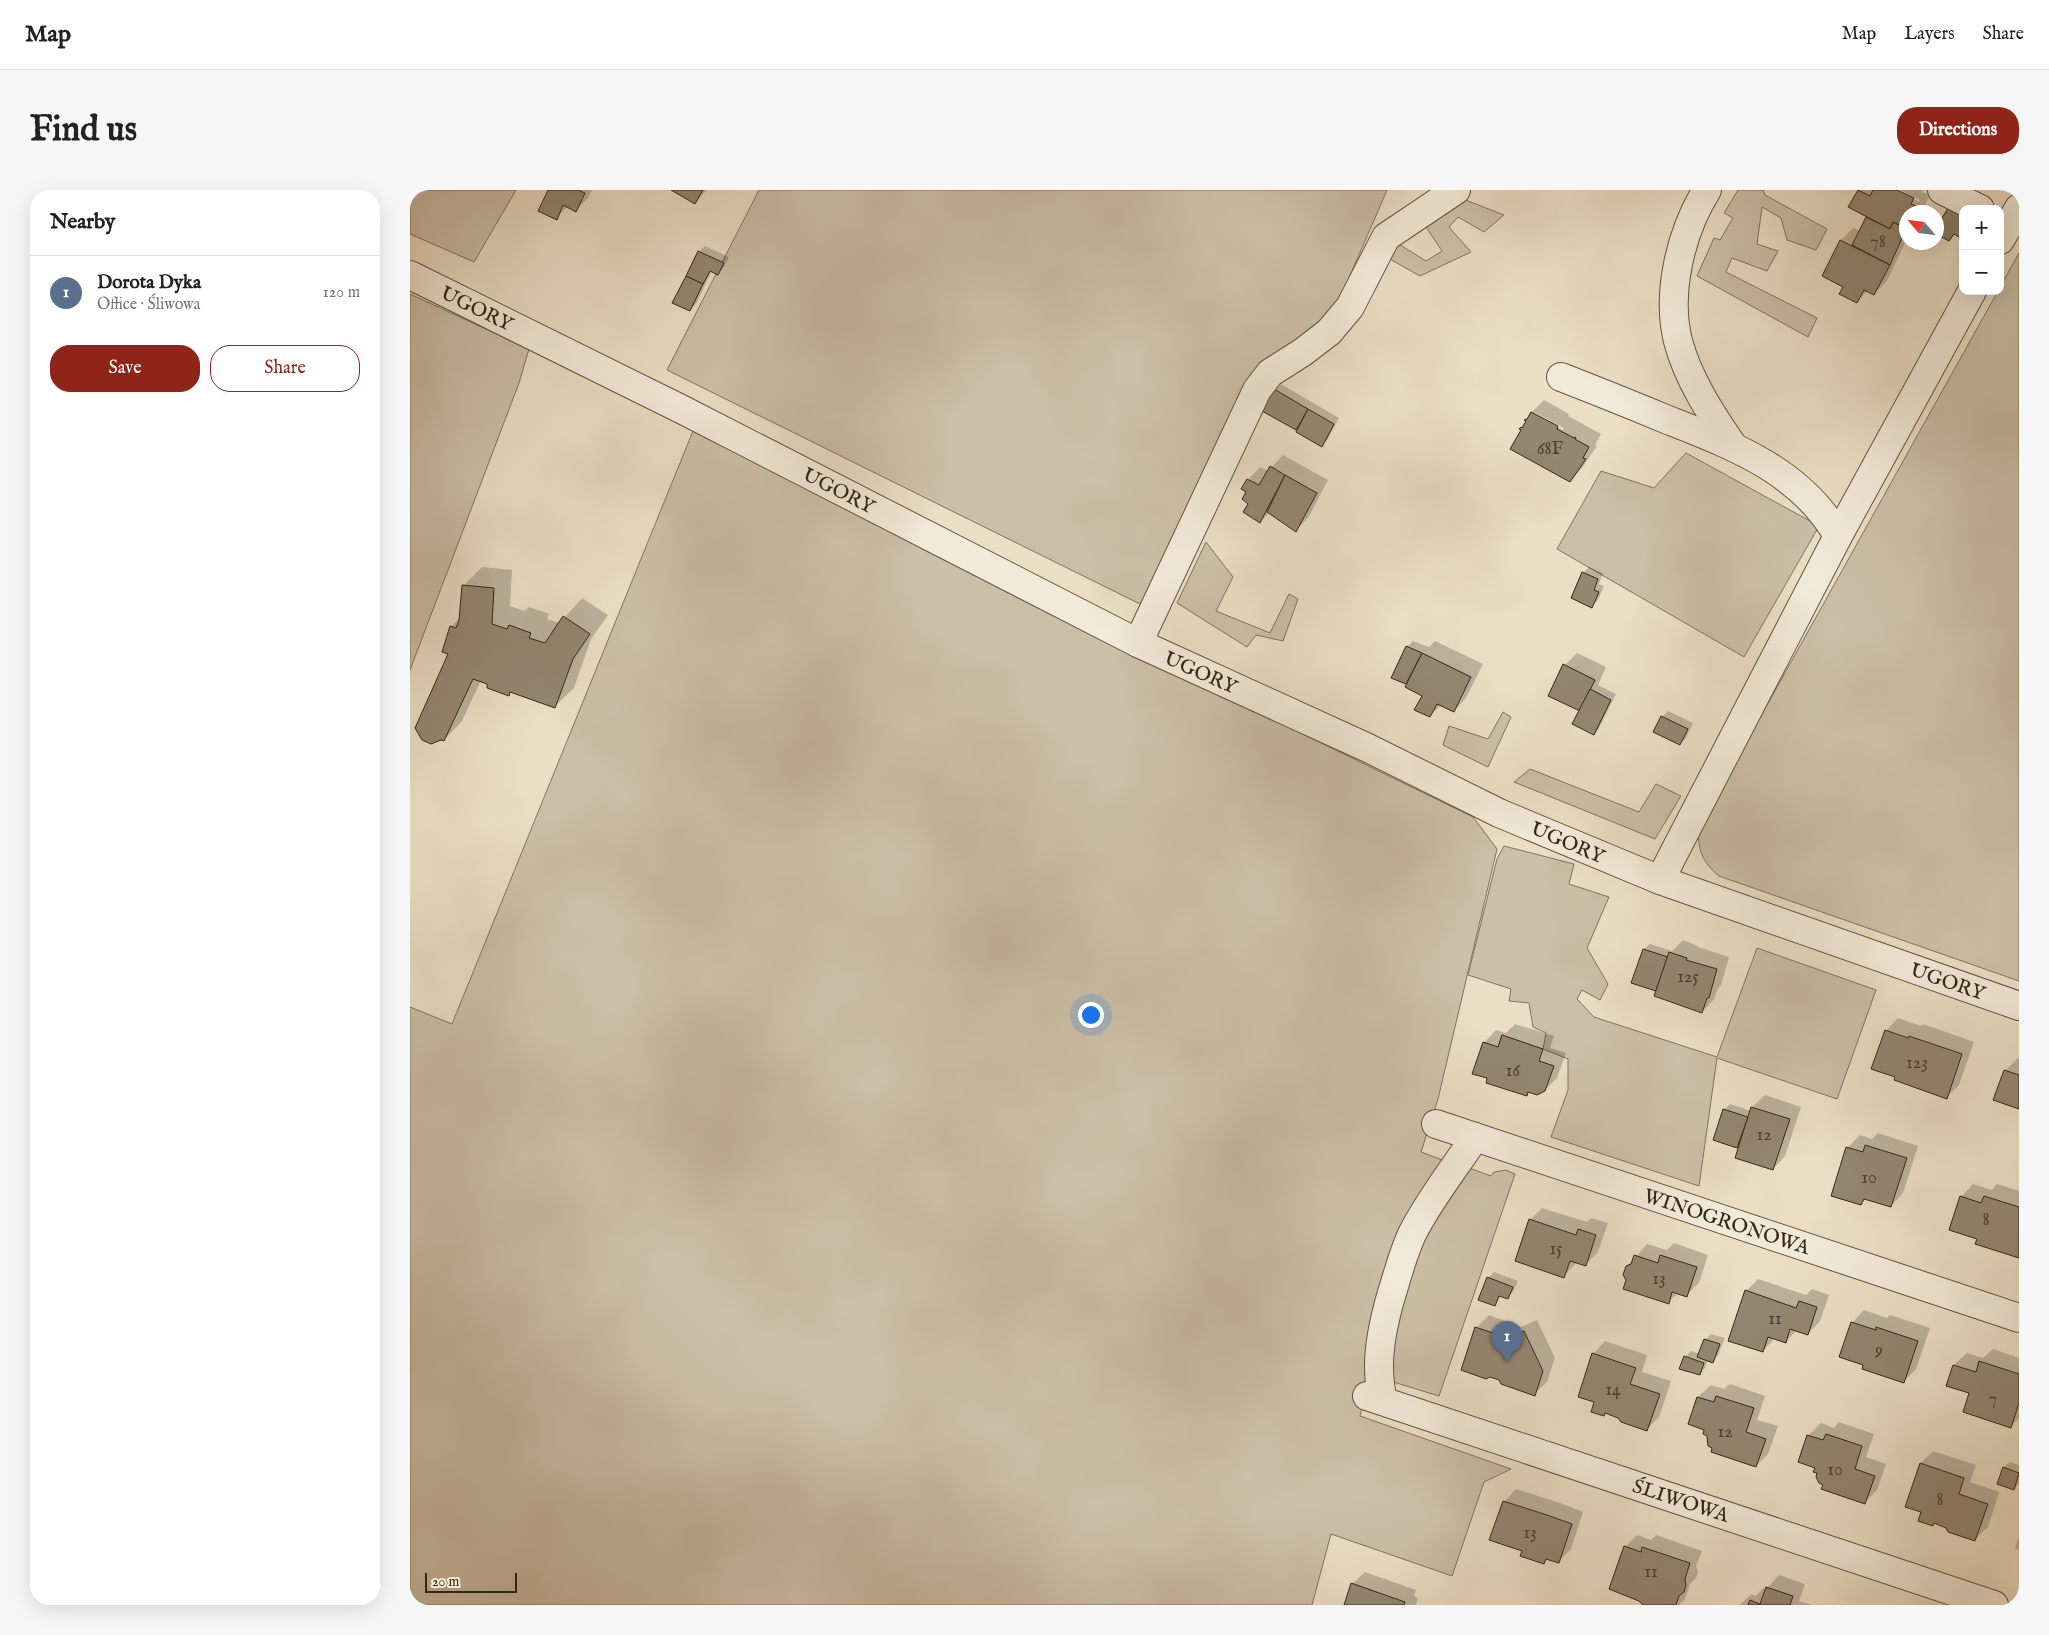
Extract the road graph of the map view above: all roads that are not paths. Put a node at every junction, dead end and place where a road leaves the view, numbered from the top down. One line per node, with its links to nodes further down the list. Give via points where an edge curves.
1 (1456, 190): 12 (street, via 1386,237 1350,307 1329,332 1270,373 1257,390)
2 (1688, 190): 6 (street)
3 (1706, 190): 6 (street)
4 (1942, 190): 5 (street)
5 (1972, 205)
6 (1686, 234): 10 (street, via 1675,290 1678,340 1702,396)
7 (410, 275): 12 (street, UGORY, via 681,409)
8 (1970, 295): 11 (street)
9 (1561, 377): 10 (street)
10 (1733, 446): 11 (street, via 1773,468 1807,496 1827,517)
11 (1838, 536): 13 (street)
12 (1138, 643): 13 (street, UGORY, via 1368,748 1499,813)
13 (1660, 880): 14 (street, UGORY)
14 (2019, 1006)
15 (1436, 1124): 16 (street, WINOGRONOWA)
16 (1474, 1137): 17 (street, WINOGRONOWA); 18 (street, ŚLIWOWA, via 1422,1217 1399,1269 1381,1339 1375,1399)
17 (2019, 1318)
18 (1994, 1605)

